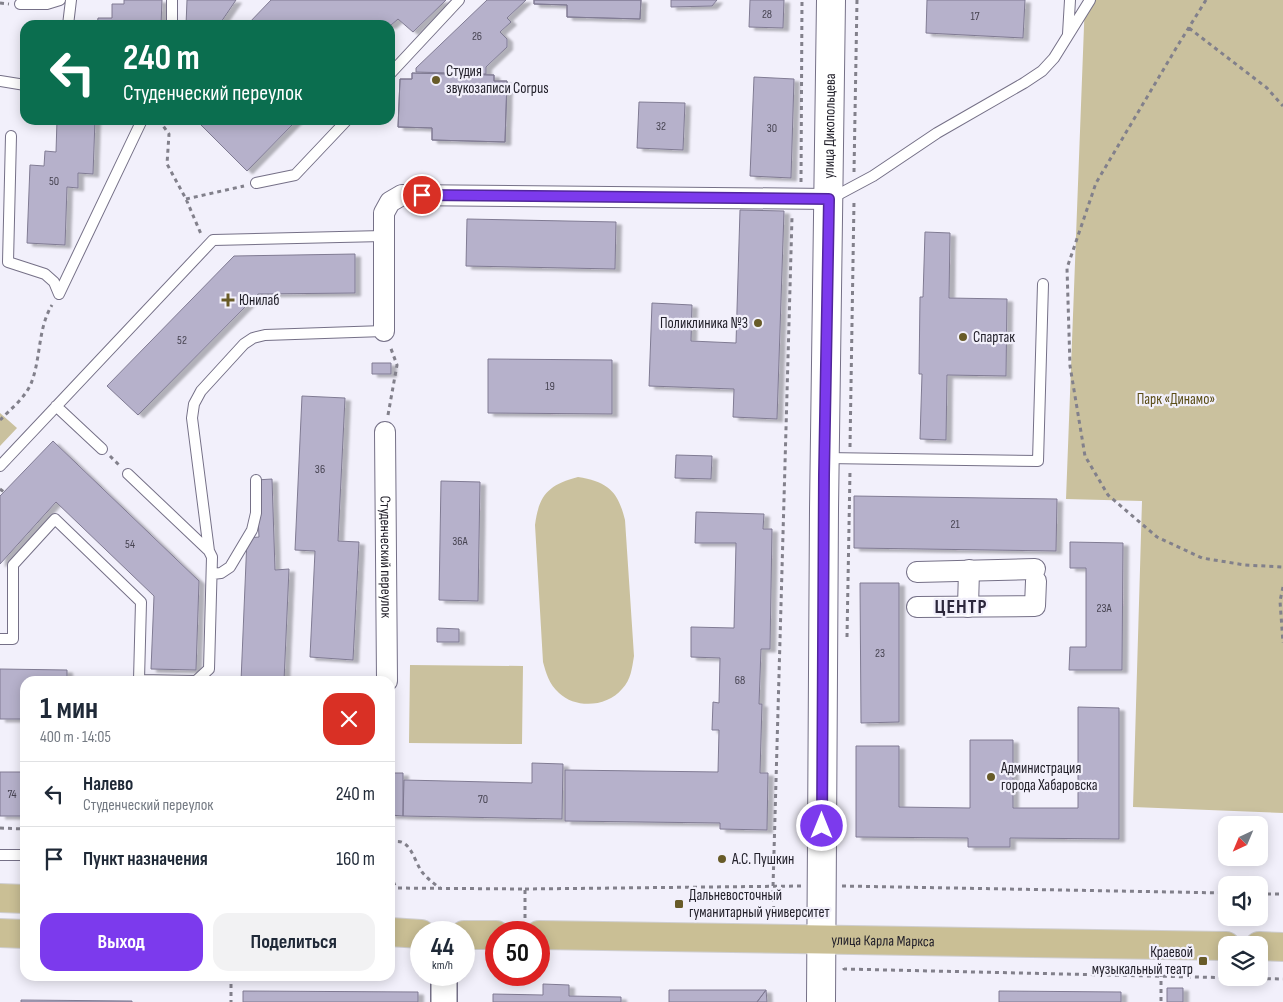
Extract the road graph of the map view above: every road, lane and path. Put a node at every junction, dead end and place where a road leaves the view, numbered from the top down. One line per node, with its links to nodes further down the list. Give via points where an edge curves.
1 (60, 0): 11 (lane, via 47,4)
2 (71, 0): 12 (lane)
3 (172, 0): 13 (lane)
4 (459, 0): 16 (lane)
5 (802, 0): 27 (path, via 802,179)
6 (831, 0): 28 (main road, улица Дикопольцева)
7 (856, 0): 25 (path)
8 (1070, 0): 15 (lane)
9 (1090, 0): 15 (lane)
10 (1206, 0): 14 (path)
11 (20, 4)
12 (69, 20)
13 (172, 20)
14 (1189, 28): 19 (path, via 1267,88); 46 (path, via 1096,183 1066,268 1070,366 1085,456 1108,495 1157,537 1202,558 1245,566)
15 (1068, 38): 25 (lane, via 1048,64 1024,83)
16 (395, 69)
17 (0, 81): 18 (lane)
18 (20, 84)
19 (1283, 106)
20 (140, 125): 33 (lane)
21 (162, 125): 26 (path, via 168,134 167,164)
22 (342, 125): 24 (lane, via 295,175)
23 (11, 136): 31 (lane)
24 (256, 183): 26 (path)
25 (854, 186): 28 (lane); 39 (path)
26 (186, 199): 29 (path)
27 (796, 199): 28 (street); 30 (street, via 402,195 390,202 384,213); 65 (path, via 792,213)
28 (829, 199): 39 (main road, улица Дикопольцева)
29 (198, 228)
30 (383, 236): 34 (street); 35 (lane, via 213,240)
31 (4, 261): 33 (lane, via 45,274 54,282)
32 (1043, 284): 39 (lane, via 1038,461)
33 (59, 294): 36 (path, via 47,314 32,381)
34 (384, 331): 37 (path, via 397,365); 45 (lane, via 253,338 201,391 194,404 192,418)
35 (56, 406): 38 (lane); 40 (lane)
36 (0, 420)
37 (385, 432): 58 (street, Студенческий переулок)
38 (102, 449): 41 (path)
39 (837, 458): 53 (path); 64 (main road, улица Дикопольцева)
40 (0, 466)
41 (128, 474): 45 (lane)
42 (256, 480): 49 (lane, via 256,513 252,530 230,567)
43 (0, 489): 44 (path)
44 (4, 492)
45 (209, 551): 49 (lane)
46 (1283, 567)
47 (970, 570): 48 (street); 52 (street); 52 (street, via 1036,575 1035,606)
48 (917, 572)
49 (212, 574): 57 (lane, via 209,669)
50 (1283, 587): 55 (path, via 1280,601)
51 (917, 607): 52 (street)
52 (968, 607)
53 (847, 638)
54 (0, 639): 56 (lane, via 13,639 13,565 55,519 141,602)
55 (1283, 643)
56 (139, 676)
57 (201, 676)
58 (387, 676)
59 (0, 828): 60 (path)
60 (20, 829)
61 (395, 842): 67 (path, via 406,844 421,870)
62 (0, 855): 63 (lane)
63 (20, 855)
64 (822, 886): 65 (path); 69 (path); 81 (main road, улица Дикопольцева)
65 (773, 887): 68 (path); 80 (path)
66 (396, 888): 67 (path)
67 (440, 889): 68 (path)
68 (525, 889): 74 (path)
69 (1218, 893)
70 (1268, 894): 71 (path)
71 (1283, 894)
72 (0, 898): 73 (main road)
73 (20, 899)
74 (530, 921)
75 (550, 931): 80 (main road, улица Карла Маркса)
76 (395, 932): 78 (main road)
77 (0, 933): 79 (main road)
78 (410, 933)
79 (20, 934)
80 (775, 938): 81 (main road, улица Карла Маркса)
81 (822, 939): 82 (main road, улица Карла Маркса); 93 (main road, улица Дикопольцева)
82 (1160, 945): 83 (main road, улица Карла Маркса); 87 (path)
83 (1218, 946)
84 (1268, 946): 85 (main road)
85 (1283, 947)
86 (844, 970): 87 (path)
87 (1161, 976): 88 (path); 94 (path)
88 (1283, 979)
89 (231, 981): 91 (path)
90 (444, 986): 92 (street)
91 (231, 1002)
92 (444, 1002)
93 (821, 1002)
94 (1161, 1002)

